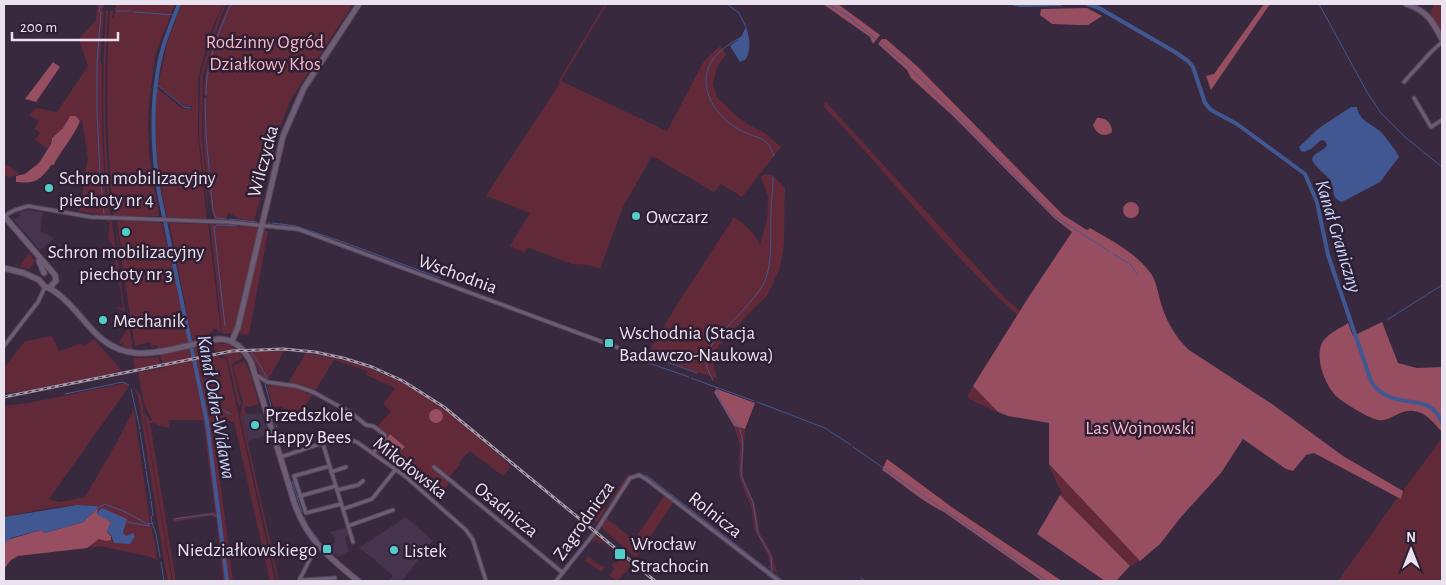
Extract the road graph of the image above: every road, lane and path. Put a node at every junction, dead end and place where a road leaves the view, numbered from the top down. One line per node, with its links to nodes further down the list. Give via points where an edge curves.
1 (359, 4): 8 (main road, Wilczycka, via 304,88 291,115)
2 (1406, 4): 3 (main road, via 1429,17)
3 (1442, 40): 4 (street)
4 (1404, 82)
5 (1414, 98): 6 (street, via 1431,127)
6 (1442, 120)
7 (4, 216): 8 (street, Wschodnia, via 28,206 91,217); 9 (main road)
8 (261, 225): 14 (main road, Wilczycka); 16 (street, Wschodnia, via 307,232)
9 (29, 246): 11 (main road); 12 (main road, via 42,264)
10 (4, 268): 12 (main road)
11 (51, 272): 12 (main road); 13 (main road, via 56,277)
12 (42, 276): 13 (main road)
13 (50, 286): 14 (main road, via 94,333 120,349 160,351 219,338); 15 (street)
14 (232, 341): 17 (main road, via 246,354)
15 (4, 346)
16 (643, 357)
17 (255, 376): 19 (street, via 313,392 348,410 366,425 373,426 385,435); 20 (main road)
18 (323, 444): 19 (street, Mikołowska, via 352,440); 20 (street, Mikołowska); 21 (street)
19 (373, 453): 24 (street, Mikołowska)
20 (280, 457): 35 (main road, via 299,515)
21 (330, 466): 25 (street); 29 (street, via 294,476)
22 (434, 467): 36 (street, Osadnicza)
23 (346, 468): 25 (street)
24 (396, 469): 31 (street, via 372,500); 40 (street, Mikołowska, via 470,533)
25 (331, 472): 28 (street)
26 (634, 476): 36 (street, Zagrodnicza); 42 (street, Rolnicza, via 646,479)
27 (363, 481): 28 (street, via 358,485)
28 (336, 488): 29 (street); 30 (street)
29 (300, 496): 30 (street, via 306,513)
30 (341, 504): 31 (street)
31 (343, 509): 33 (street)
32 (393, 510): 33 (street)
33 (348, 526): 34 (street)
34 (353, 542)
35 (317, 545): 38 (street); 39 (main road)
36 (563, 573): 41 (street, Zagrodnicza)
37 (335, 578): 38 (street)
38 (299, 580)
39 (358, 581)
40 (486, 581)
41 (556, 581)
42 (779, 581)

